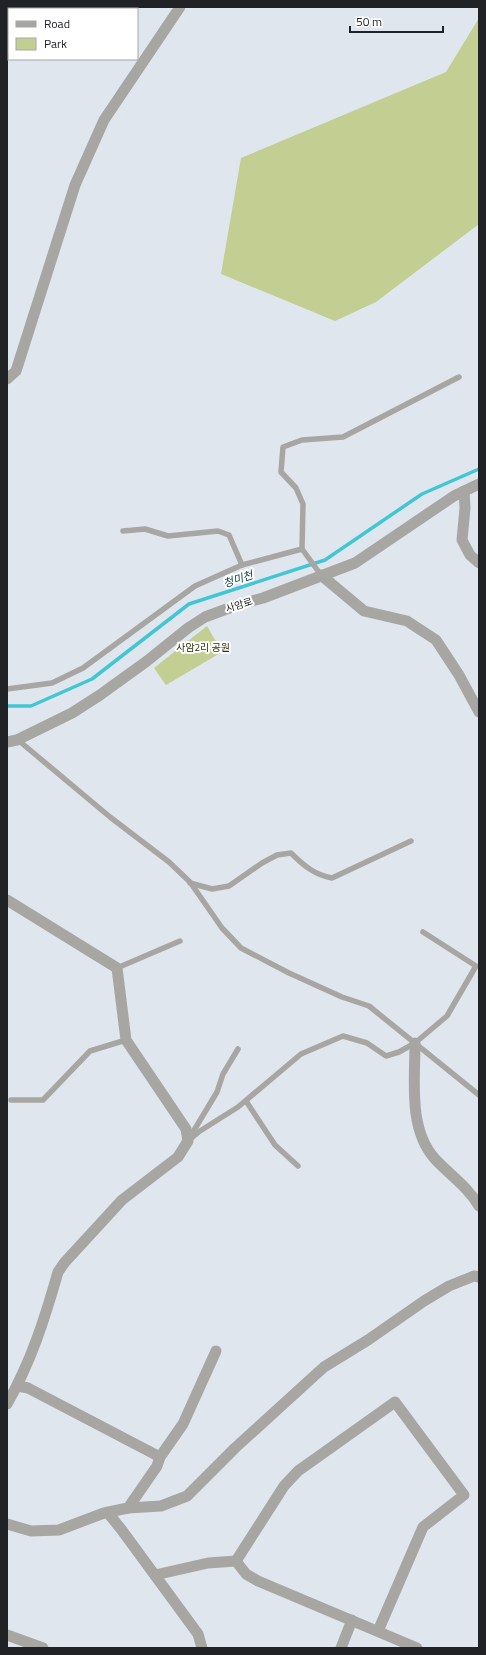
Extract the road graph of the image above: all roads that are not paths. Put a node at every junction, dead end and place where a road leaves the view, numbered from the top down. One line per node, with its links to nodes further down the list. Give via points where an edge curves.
1 (180, 7): 3 (street, via 104,120 75,185 16,371)
2 (459, 377): 7 (lane, via 343,437 302,440 283,448 282,472 296,488 303,504)
3 (7, 379)
4 (479, 484): 5 (street, 사암로)
5 (464, 491): 8 (street, via 462,540 470,555); 10 (street, 사암로, via 355,563)
6 (123, 531): 9 (lane, via 145,528 168,536 218,531 229,536)
7 (302, 549): 9 (lane); 10 (lane)
8 (479, 563)
9 (242, 565): 11 (lane, via 195,586 83,668 52,683)
10 (322, 575): 12 (street, via 364,611 407,621 436,640); 13 (street, 사암로, via 205,617 72,713)
11 (7, 689)
12 (479, 712)
13 (12, 741): 15 (lane, via 169,862)
14 (411, 841): 15 (lane, via 332,878 307,868 291,854 277,855 229,886 212,890)
15 (190, 882): 21 (lane, via 222,928 241,948 289,973 369,1006)
16 (7, 900): 19 (street)
17 (423, 932): 21 (lane, via 476,966 447,1016)
18 (180, 942): 19 (lane)
19 (117, 968): 20 (street)
20 (126, 1040): 24 (lane, via 90,1051 43,1100); 26 (street, via 186,1129)
21 (414, 1044): 23 (lane); 25 (lane, via 386,1056 367,1043 343,1036 301,1054); 28 (street, via 416,1114 425,1143 434,1158 474,1196)
22 (238, 1049): 26 (lane, via 223,1074 217,1092)
23 (479, 1095)
24 (11, 1100)
25 (246, 1101): 26 (lane); 27 (lane, via 275,1145)
26 (188, 1141): 31 (street, via 178,1157 122,1200 58,1272 35,1346)
27 (298, 1166)
28 (479, 1206)
29 (479, 1277): 34 (street, via 474,1276 448,1286 324,1367 187,1496 161,1506)
30 (216, 1352): 33 (street, via 183,1424)
31 (18, 1386): 32 (street); 33 (street, via 28,1388)
32 (7, 1404)
33 (160, 1457): 34 (street, via 157,1466)
34 (128, 1508): 35 (street)
35 (108, 1512): 36 (street, via 59,1530 31,1531); 38 (street)
36 (7, 1524)
37 (236, 1561): 38 (street, via 208,1563); 39 (street, via 246,1574 258,1581); 40 (street, via 284,1486 298,1471 395,1402 464,1496 423,1527)
38 (156, 1575): 43 (street, via 198,1634)
39 (352, 1620): 40 (street); 44 (street)
40 (378, 1631): 45 (street)
41 (7, 1636): 42 (street)
42 (43, 1648)
43 (202, 1648)
44 (342, 1648)
45 (417, 1648)

